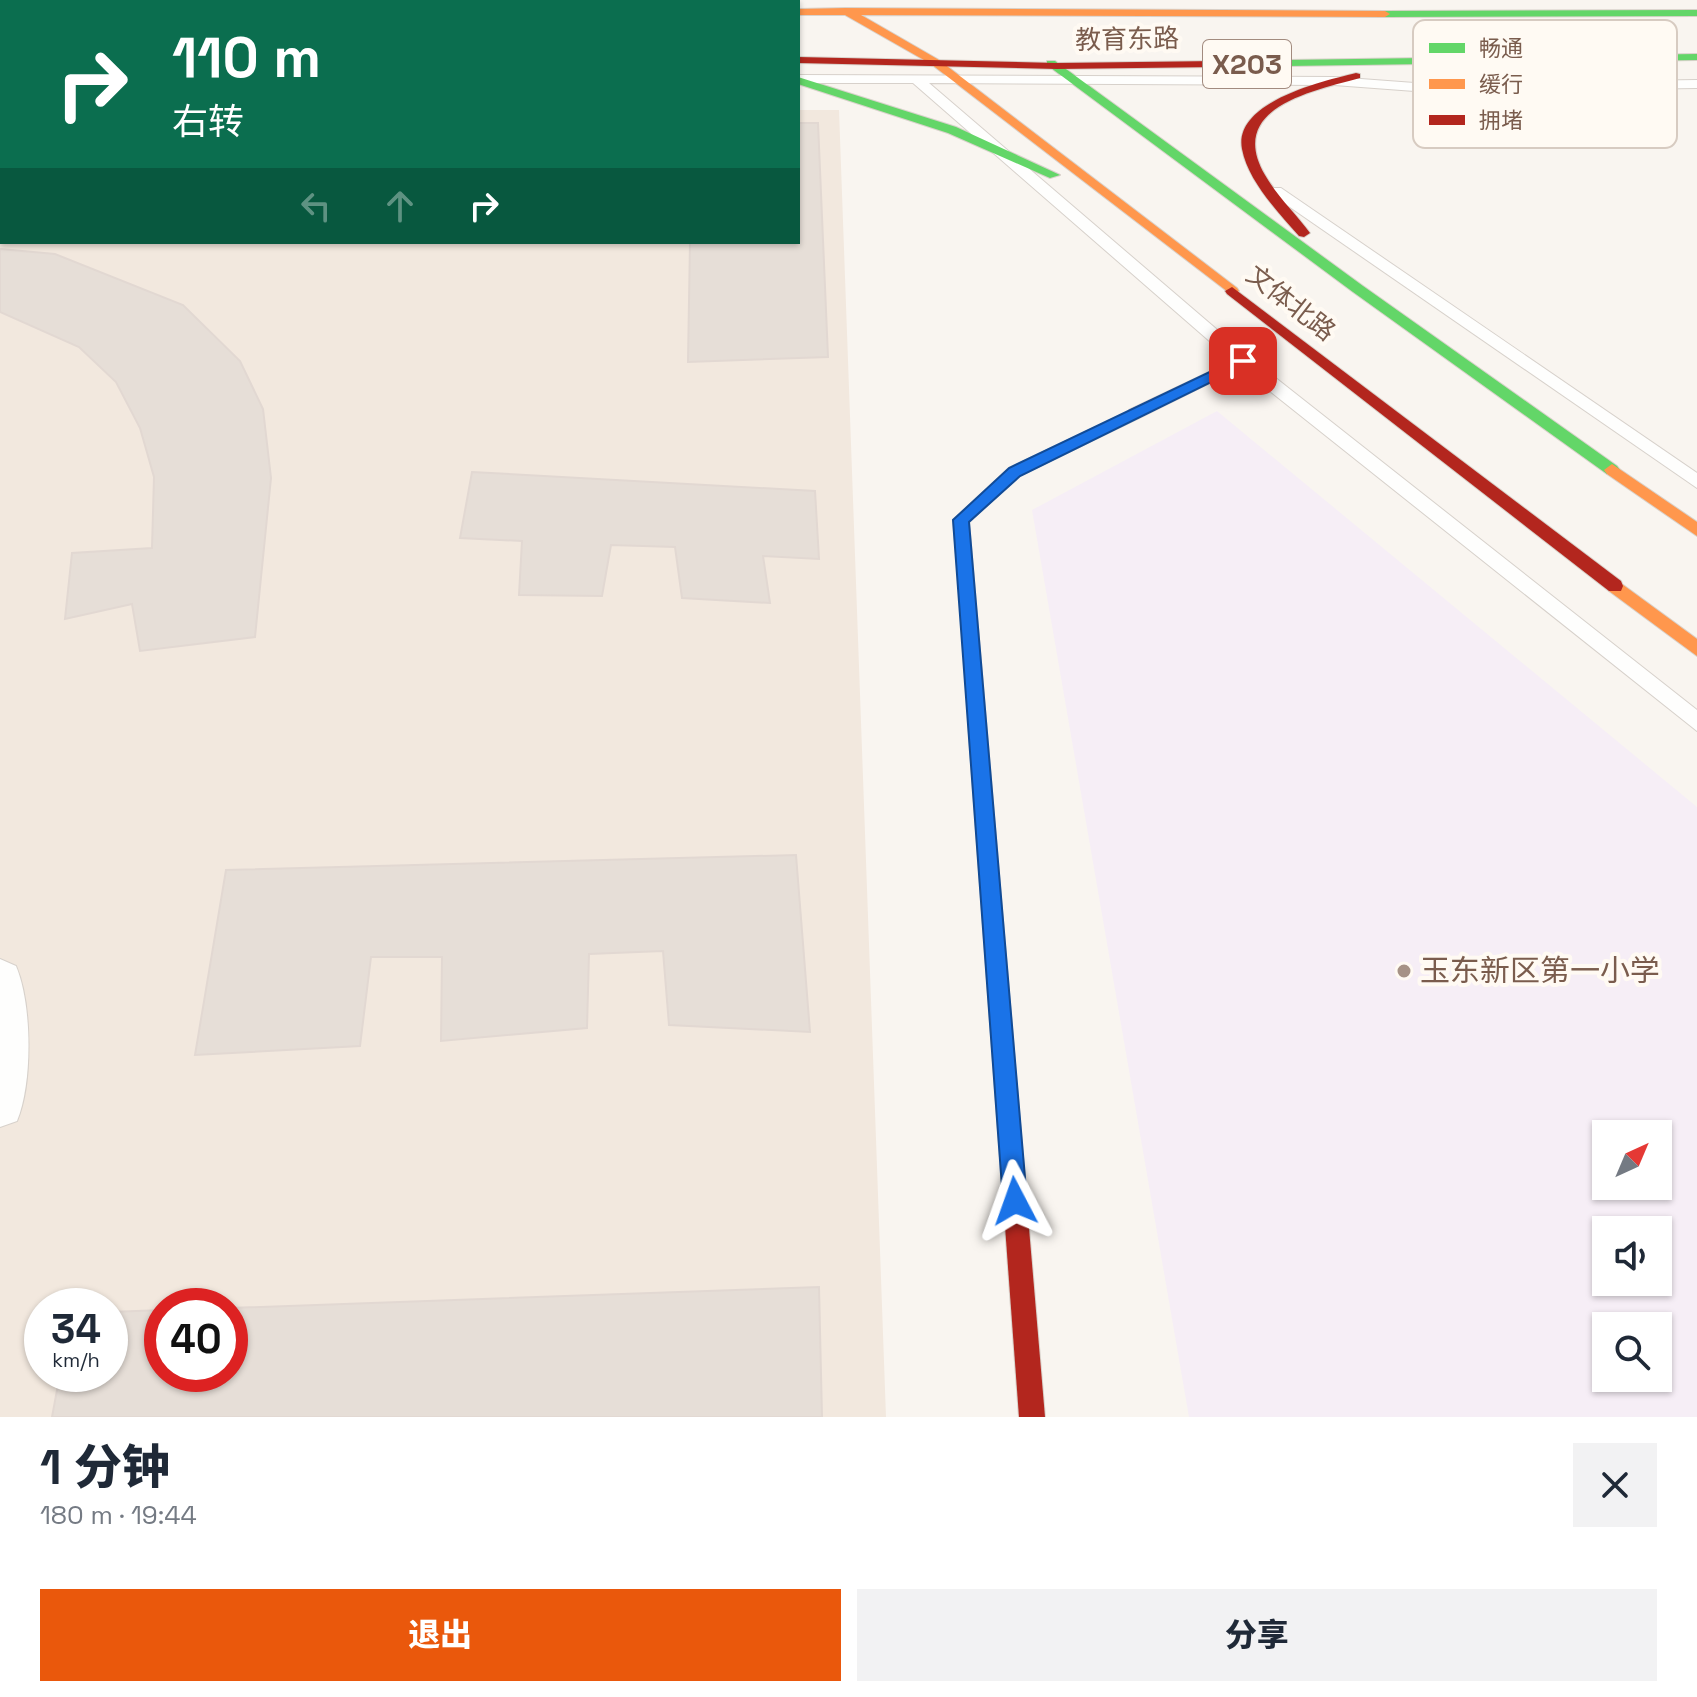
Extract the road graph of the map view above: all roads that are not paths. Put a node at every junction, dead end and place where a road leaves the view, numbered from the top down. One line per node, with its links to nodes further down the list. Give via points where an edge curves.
1 (845, 11): 2 (main road, 教育东路 / X203); 4 (main road, 教育东路 / X203); 11 (main road, 文体北路)
2 (800, 12)
3 (1697, 13): 4 (main road, 教育东路 / X203)
4 (968, 15): 5 (main road)
5 (994, 30)
6 (1019, 44): 12 (main road, 文体北路)
7 (1677, 57): 8 (main road, 教育东路 / X203)
8 (1697, 57)
9 (800, 60): 11 (main road, 教育东路 / X203)
10 (1413, 61): 12 (main road, 教育东路 / X203)
11 (935, 62): 12 (main road, 教育东路 / X203); 16 (main road, 文体北路)
12 (1057, 66): 18 (main road, 文体北路)
13 (1413, 66): 19 (main road)
14 (800, 79): 15 (lane)
15 (916, 79): 16 (lane); 23 (lane)
16 (957, 79): 18 (lane); 25 (main road, 文体北路)
17 (800, 80): 23 (main road)
18 (1075, 80): 19 (lane); 26 (main road, 文体北路)
19 (1334, 81): 22 (lane); 24 (main road, via 1273,107 1251,127 1247,139)
20 (1677, 84): 21 (lane)
21 (1697, 84)
22 (1413, 87)
23 (999, 150): 25 (main road); 27 (lane)
24 (1269, 186): 26 (main road, via 1286,214); 28 (lane)
25 (1133, 214): 30 (main road, 文体北路)
26 (1358, 289): 29 (main road, 文体北路)
27 (1243, 361): 31 (lane); 34 (main road, via 1014,472 961,520)
28 (1697, 482)
29 (1697, 530)
30 (1697, 649)
31 (1697, 722)
32 (0, 981): 33 (street, via 5,1038)
33 (0, 1104)
34 (1032, 1417)

